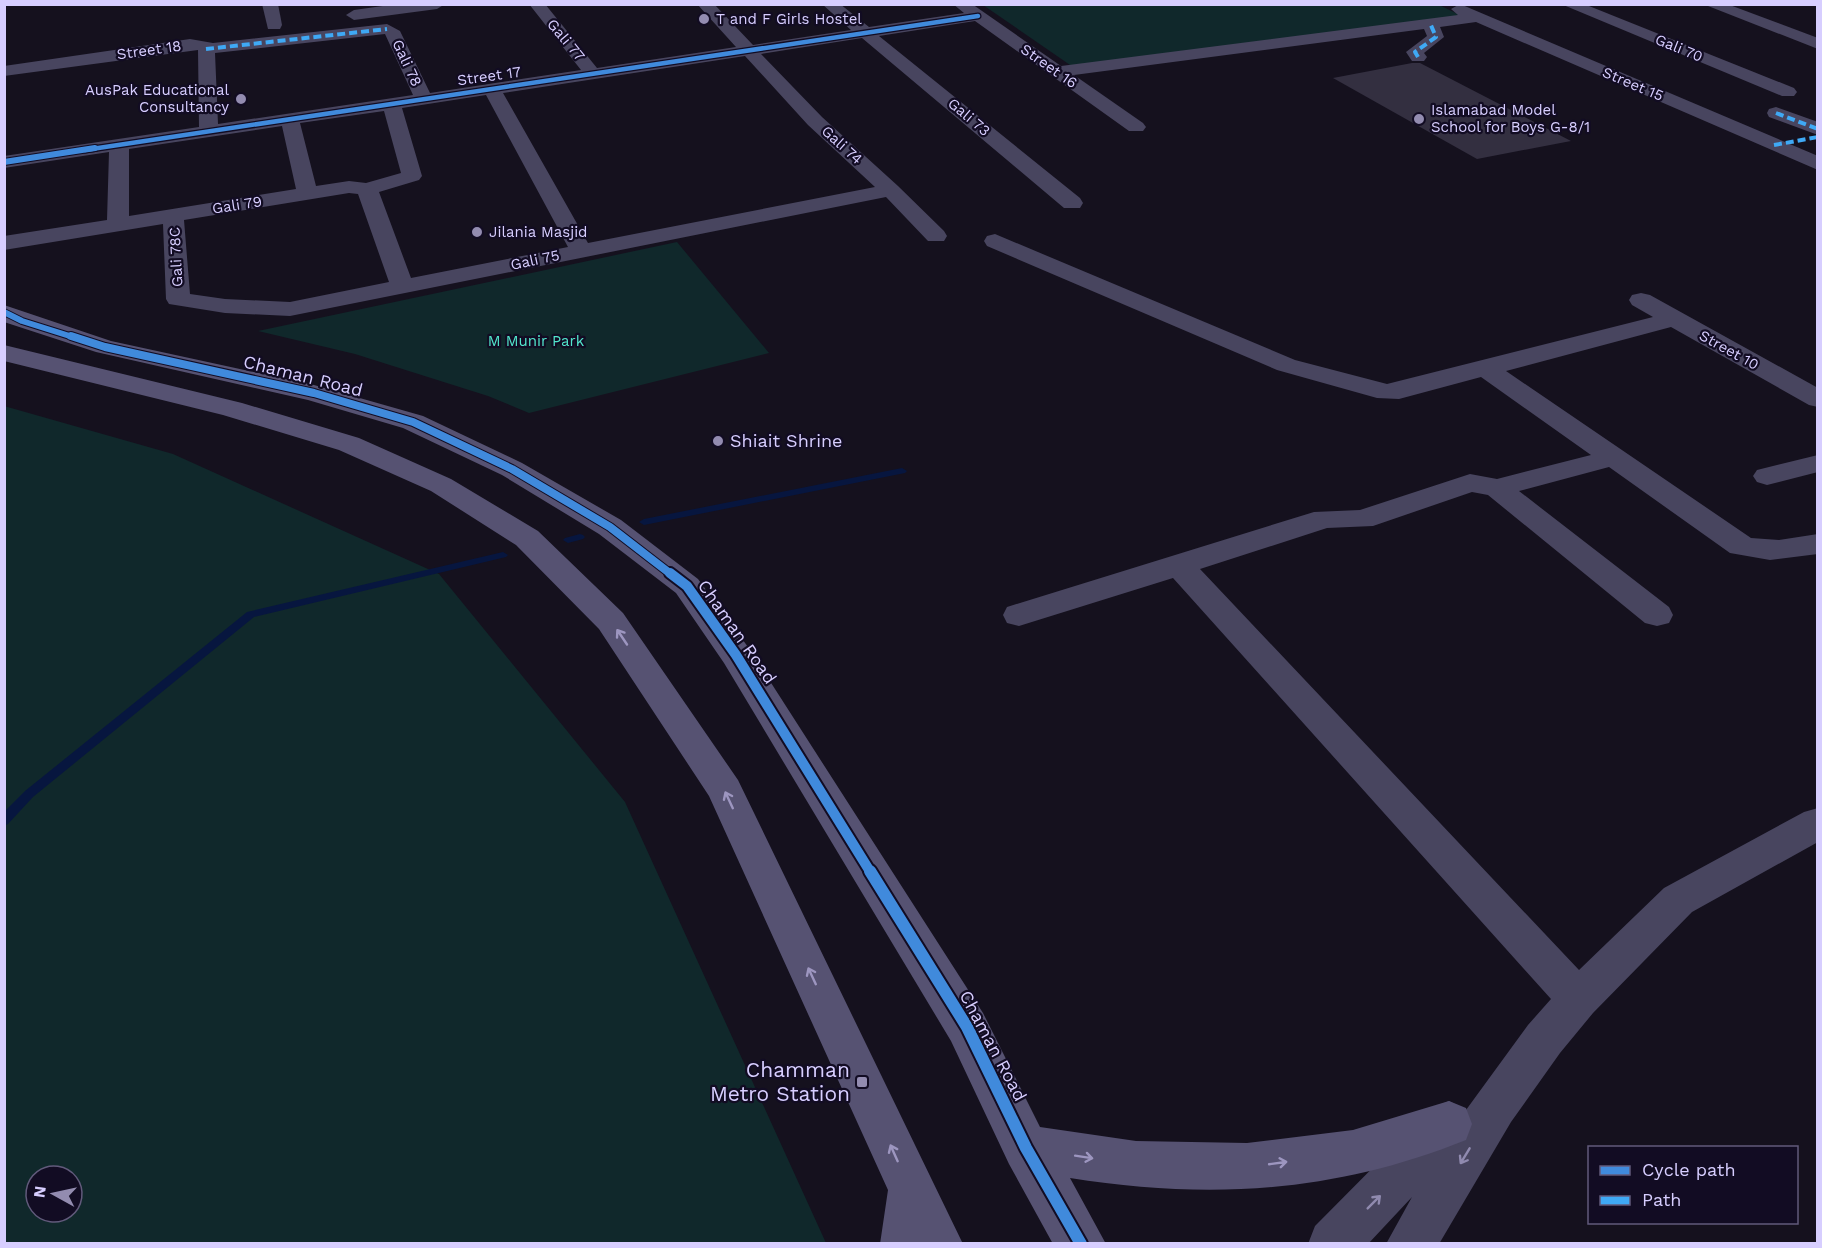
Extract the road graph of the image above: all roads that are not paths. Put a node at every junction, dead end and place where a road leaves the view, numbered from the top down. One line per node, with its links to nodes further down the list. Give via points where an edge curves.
1 (270, 4): 16 (street)
2 (437, 4): 10 (street)
3 (705, 4): 20 (street, Gali 74)
4 (830, 4): 17 (street, Gali 73)
5 (961, 4): 12 (street, Street 16)
6 (1449, 4): 13 (street, Street 15)
7 (1569, 4): 26 (street, Gali 70)
8 (1711, 4): 18 (street)
9 (537, 5): 24 (street, Gali 77)
10 (404, 7): 11 (street, via 339,17)
11 (338, 11)
12 (978, 16): 17 (street, Street 17); 23 (street, Street 16)
13 (1477, 17): 15 (street); 36 (street, Street 15)
14 (307, 21): 16 (street)
15 (1430, 23): 21 (street, via 1436,37 1415,52); 23 (street)
16 (278, 33): 19 (street); 27 (street, Gali 78, via 392,31)
17 (864, 34): 20 (street, Street 17); 42 (street, Gali 73)
18 (1818, 44)
19 (206, 49): 22 (street, Street 18, via 206,45 190,44); 33 (street, Street 18)
20 (750, 52): 24 (street, Street 17); 40 (street, Gali 74, via 815,120)
21 (1418, 57)
22 (4, 71)
23 (1057, 72): 31 (street, Street 16)
24 (594, 75): 25 (street, Street 17)
25 (493, 91): 27 (street, Street 17); 48 (street)
26 (1788, 92)
27 (424, 100): 28 (street, Street 17)
28 (392, 105): 30 (street, Street 17); 39 (street, Gali 79, via 412,176)
29 (1776, 113): 32 (street)
30 (290, 121): 33 (street, Street 17); 41 (street)
31 (1136, 127)
32 (1818, 129)
33 (209, 132): 35 (street, Street 17)
34 (1818, 137): 36 (street)
35 (119, 145): 37 (street, Street 17); 44 (street)
36 (1774, 145): 38 (street, Street 15)
37 (4, 162)
38 (1818, 164)
39 (367, 189): 41 (street, Gali 79, via 349,187); 49 (street)
40 (891, 189): 45 (street, Gali 74); 48 (street, Gali 75)
41 (309, 194): 43 (street, Gali 79)
42 (1072, 203)
43 (174, 216): 44 (street, Gali 79); 50 (street, Gali 78C)
44 (118, 224): 47 (street, Gali 79)
45 (936, 236)
46 (995, 240): 55 (street, via 1286,364 1371,390 1399,391)
47 (4, 243)
48 (581, 250): 49 (street, Gali 75)
49 (403, 287): 50 (street, Gali 75, via 290,309)
50 (178, 299)
51 (1641, 300): 53 (street, Street 10)
52 (4, 312): 69 (street, Chaman Road, via 105,346 315,393 413,422 512,469 610,527 687,586 736,656 951,1000)
53 (1674, 319): 55 (street); 56 (street, Street 10)
54 (4, 353): 70 (street, one-way to 54, via 725,790 611,621 527,538 441,485 349,444 232,409)
55 (1486, 369): 57 (street)
56 (1818, 399)
57 (1615, 457): 60 (street); 61 (street, via 1741,546 1779,551)
58 (1818, 463): 59 (street)
59 (1767, 476)
60 (1497, 488): 62 (street, via 1470,483 1362,519 1325,519); 64 (street)
61 (1818, 544)
62 (1178, 564): 63 (street); 66 (street)
63 (1019, 615)
64 (1657, 615)
65 (1818, 823): 66 (street, via 1678,900)
66 (1578, 999): 67 (street)
67 (1495, 1106): 68 (street); 75 (street, one-way to 75)
68 (1449, 1124): 69 (street, one-way to 68, via 1136,1166 1247,1167 1353,1152); 74 (street, one-way to 68)
69 (1026, 1148): 73 (street, Chaman Road)
70 (912, 1191): 71 (street); 72 (street)
71 (905, 1244)
72 (938, 1244)
73 (1081, 1244)
74 (1333, 1244)
75 (1411, 1244)

